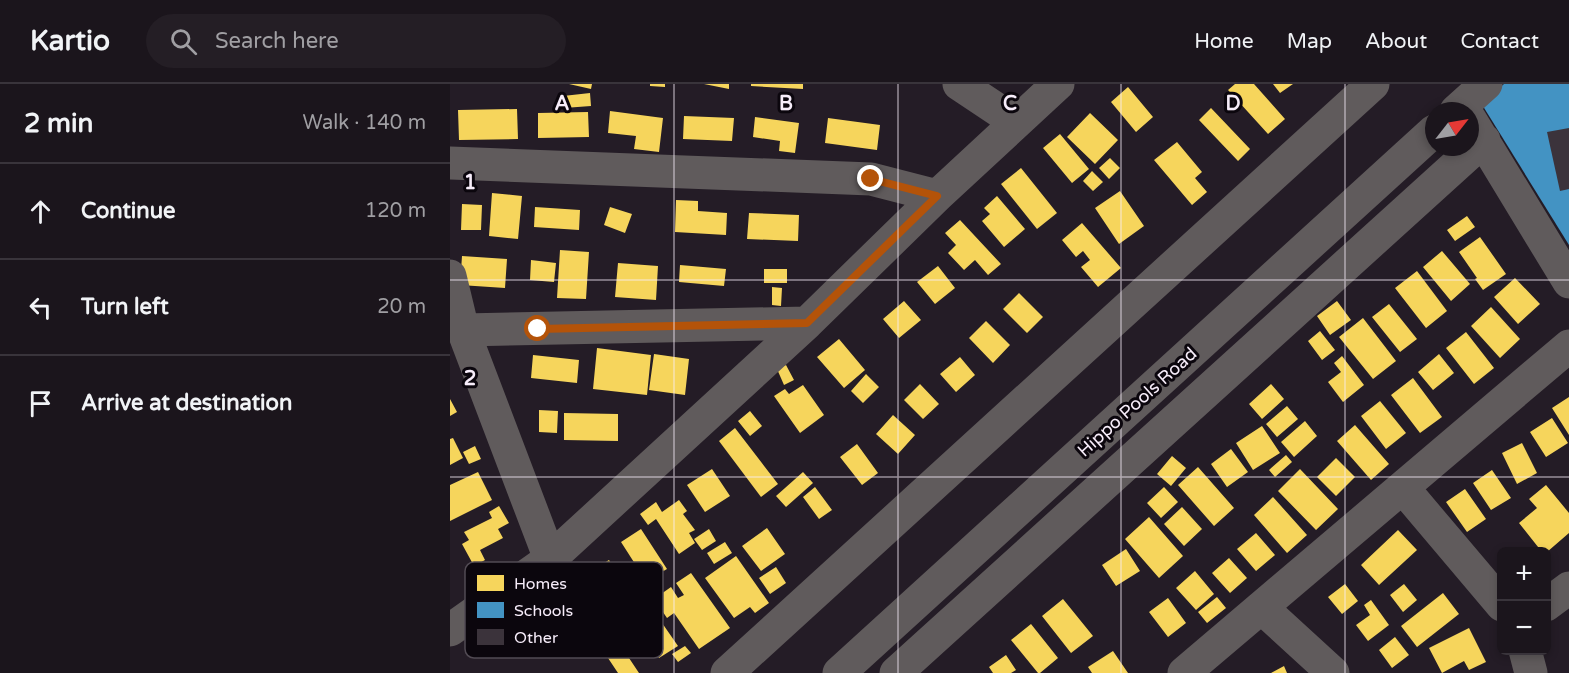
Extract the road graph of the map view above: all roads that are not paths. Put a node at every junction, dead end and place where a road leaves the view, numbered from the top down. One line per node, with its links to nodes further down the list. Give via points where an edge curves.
1 (959, 84): 6 (street)
2 (1058, 84): 6 (street)
3 (1373, 84): 27 (street)
4 (1486, 84): 5 (street)
5 (1472, 102)
6 (1016, 122): 11 (street)
7 (1479, 136): 13 (street)
8 (1425, 139): 28 (street, Hippo Pools Road)
9 (1425, 151): 29 (street)
10 (450, 163): 11 (street, via 871,179)
11 (937, 196): 14 (street)
12 (450, 276): 15 (street)
13 (1569, 282)
14 (807, 323): 15 (street); 18 (street)
15 (463, 330): 18 (street)
16 (1569, 346): 17 (street)
17 (1402, 488): 21 (street); 23 (street)
18 (550, 559): 19 (street)
19 (546, 562)
20 (1569, 588): 22 (street)
21 (1499, 601)
22 (1551, 601)
23 (1262, 608): 30 (street); 31 (street)
24 (465, 619): 25 (street)
25 (450, 630)
26 (1526, 655): 32 (street)
27 (727, 673)
28 (840, 673)
29 (896, 673)
30 (1184, 673)
31 (1333, 673)
32 (1531, 673)

